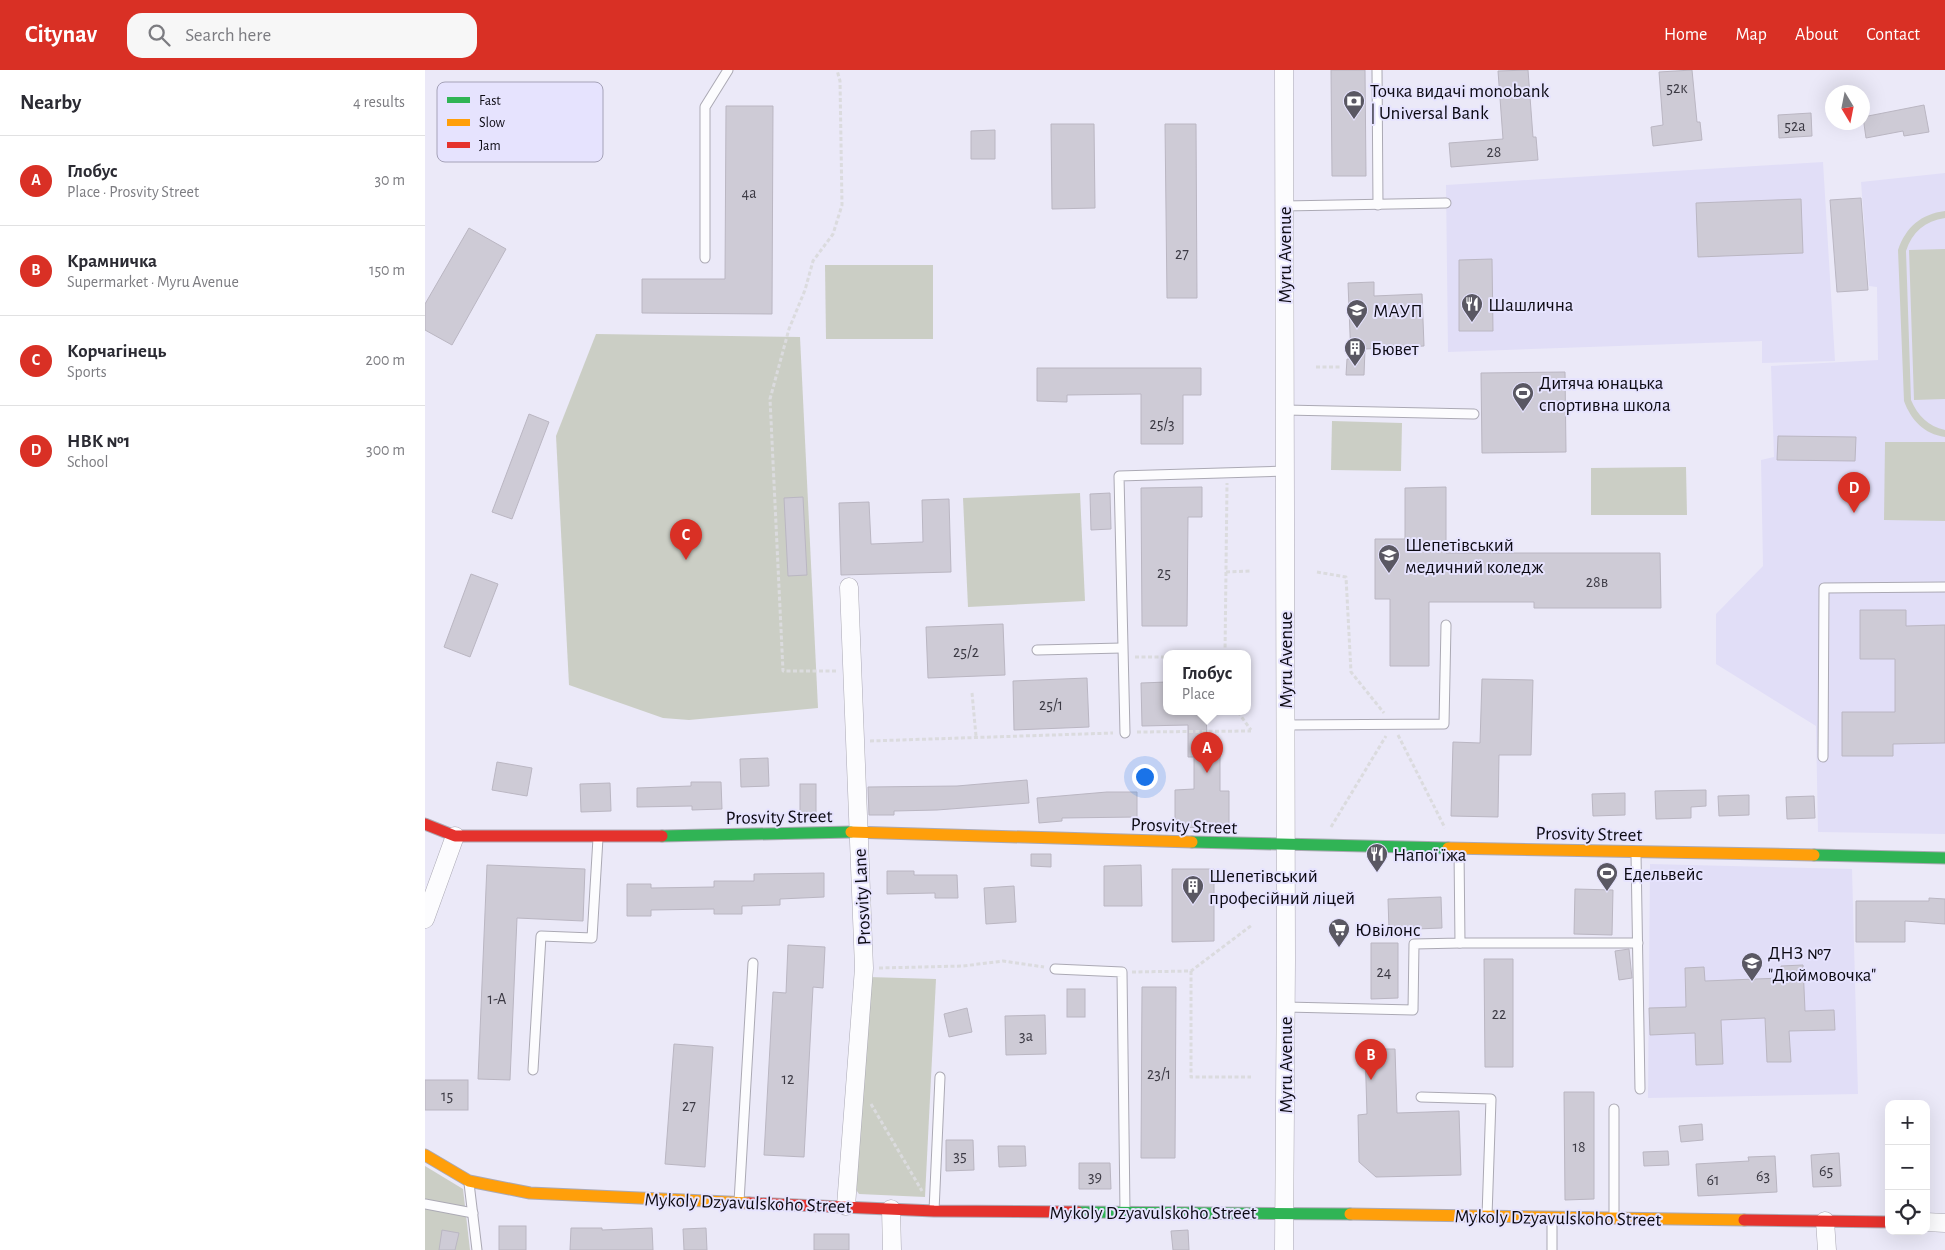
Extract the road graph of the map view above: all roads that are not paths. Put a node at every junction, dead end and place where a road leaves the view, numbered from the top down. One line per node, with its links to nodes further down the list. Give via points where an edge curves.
1 (728, 70): 7 (lane, via 705,107)
2 (1284, 70): 6 (street, Myru Avenue)
3 (1377, 70): 5 (lane)
4 (1446, 203): 5 (lane)
5 (1378, 205): 6 (lane)
6 (1284, 206): 8 (street, Myru Avenue)
7 (705, 258)
8 (1285, 410): 9 (lane); 10 (street, Myru Avenue)
9 (1474, 414)
10 (1285, 472): 15 (lane, via 1119,476); 16 (street, Myru Avenue)
11 (849, 587): 20 (street, Prosvity Lane)
12 (1945, 587): 18 (lane, via 1824,588)
13 (1447, 625): 16 (lane, via 1444,724)
14 (1037, 650): 15 (lane)
15 (1122, 652): 17 (lane)
16 (1285, 725): 23 (street, Myru Avenue)
17 (1125, 733)
18 (1823, 757)
19 (425, 824): 21 (street, Prosvity Street)
20 (858, 832): 22 (street, Prosvity Street); 23 (street, Prosvity Street); 42 (street, Prosvity Lane, via 864,968)
21 (455, 836): 22 (street, Prosvity Street); 27 (street)
22 (599, 837): 33 (lane, via 592,938 541,936)
23 (1285, 845): 24 (street, Prosvity Street); 32 (street, Myru Avenue)
24 (1459, 848): 25 (street, Prosvity Street); 28 (lane)
25 (1636, 852): 26 (street, Prosvity Street); 29 (lane)
26 (1945, 858)
27 (425, 919)
28 (1460, 943): 29 (lane); 32 (lane, via 1414,944 1413,1010)
29 (1638, 943): 35 (lane)
30 (753, 963): 40 (lane)
31 (1055, 969): 45 (lane, via 1122,972)
32 (1286, 1007): 47 (street, Myru Avenue)
33 (533, 1070)
34 (939, 1077): 44 (lane)
35 (1640, 1089)
36 (1421, 1097): 48 (lane, via 1491,1099)
37 (1615, 1108): 50 (lane)
38 (425, 1155): 39 (street, Mykoly Dzyavulskoho Street)
39 (469, 1181): 40 (street, Mykoly Dzyavulskoho Street, via 529,1193); 46 (lane)
40 (739, 1203): 42 (street, Mykoly Dzyavulskoho Street)
41 (425, 1204): 46 (lane)
42 (846, 1206): 43 (street, Mykoly Dzyavulskoho Street)
43 (891, 1209): 44 (street, Mykoly Dzyavulskoho Street); 56 (street)
44 (934, 1211): 45 (street, Mykoly Dzyavulskoho Street)
45 (1125, 1212): 47 (street, Mykoly Dzyavulskoho Street)
46 (473, 1213): 55 (lane)
47 (1284, 1213): 48 (street, Mykoly Dzyavulskoho Street); 57 (street, Myru Avenue)
48 (1487, 1216): 49 (street, Mykoly Dzyavulskoho Street)
49 (1551, 1217): 50 (street, Mykoly Dzyavulskoho Street); 58 (lane)
50 (1615, 1218): 51 (street, Mykoly Dzyavulskoho Street)
51 (1825, 1221): 52 (street, Mykoly Dzyavulskoho Street); 59 (street)
52 (1885, 1222)
53 (1930, 1222): 54 (street)
54 (1945, 1223)
55 (477, 1250)
56 (892, 1250)
57 (1284, 1250)
58 (1552, 1250)
59 (1827, 1250)

